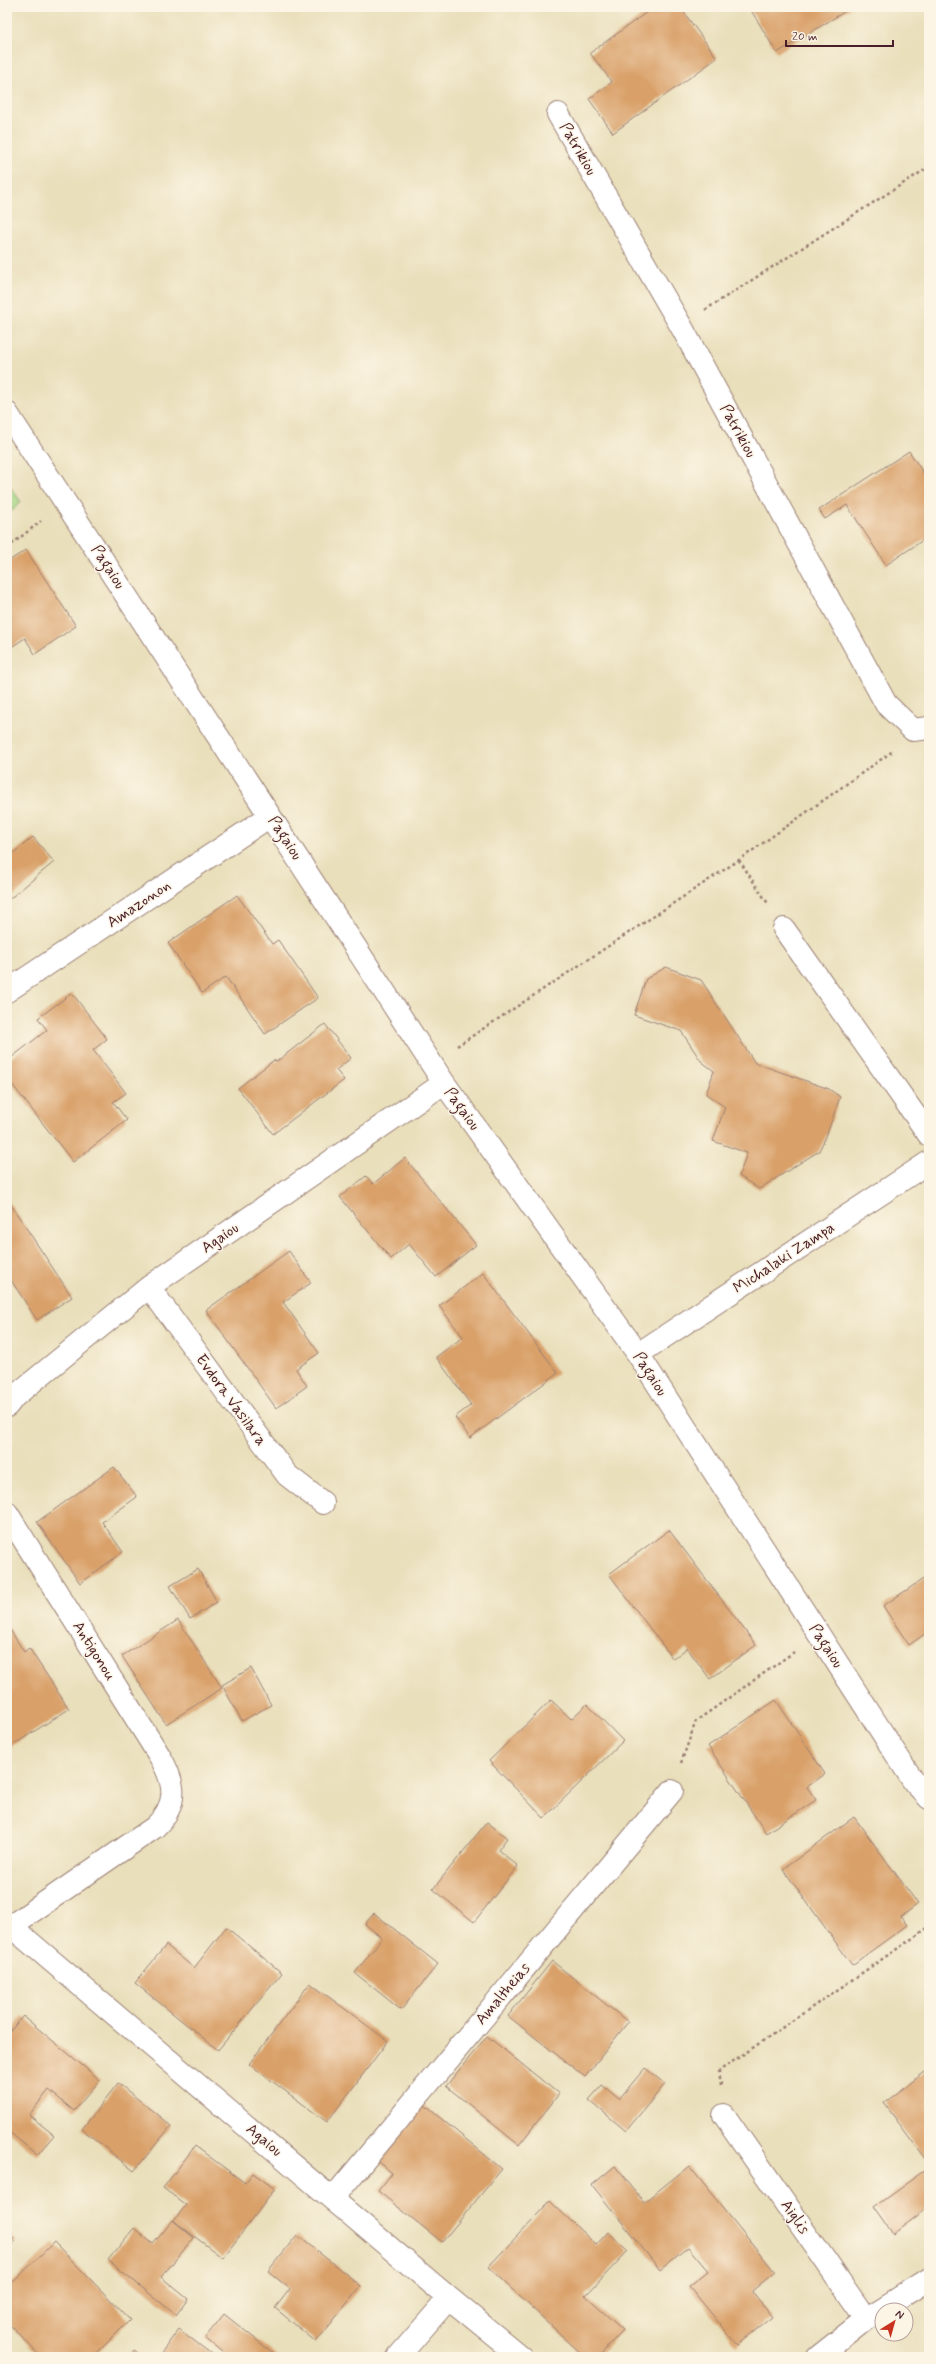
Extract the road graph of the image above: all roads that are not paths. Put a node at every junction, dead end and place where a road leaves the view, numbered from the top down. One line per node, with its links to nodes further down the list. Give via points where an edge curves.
1 (558, 114): 3 (street, Patrikiou, via 681,326 886,704 913,730)
2 (7, 413): 4 (street, Pagaiou)
3 (929, 728)
4 (270, 816): 6 (street, Amazonon); 7 (street, Pagaiou)
5 (784, 929): 8 (street)
6 (7, 991)
7 (444, 1084): 10 (street, Agaiou); 11 (street, Pagaiou)
8 (929, 1135)
9 (929, 1162): 11 (street, Michalaki Zampa)
10 (149, 1287): 12 (street, Agaiou); 13 (street, Evdora Vasilara, via 287,1475)
11 (638, 1354): 16 (street, Pagaiou, via 914,1782)
12 (7, 1406)
13 (323, 1503)
14 (7, 1513): 17 (street, Antigonou, via 159,1755 169,1772 173,1791 167,1812 155,1827)
15 (672, 1791): 19 (street, Amaltheias)
16 (929, 1798)
17 (9, 1925): 19 (street, Agaiou)
18 (724, 2115): 22 (street, Aiglis)
19 (333, 2198): 21 (street, Agaiou)
20 (929, 2280): 22 (street)
21 (449, 2298): 23 (street); 24 (street, Agaiou)
22 (866, 2319): 25 (street)
23 (398, 2357)
24 (521, 2357)
25 (818, 2357)

